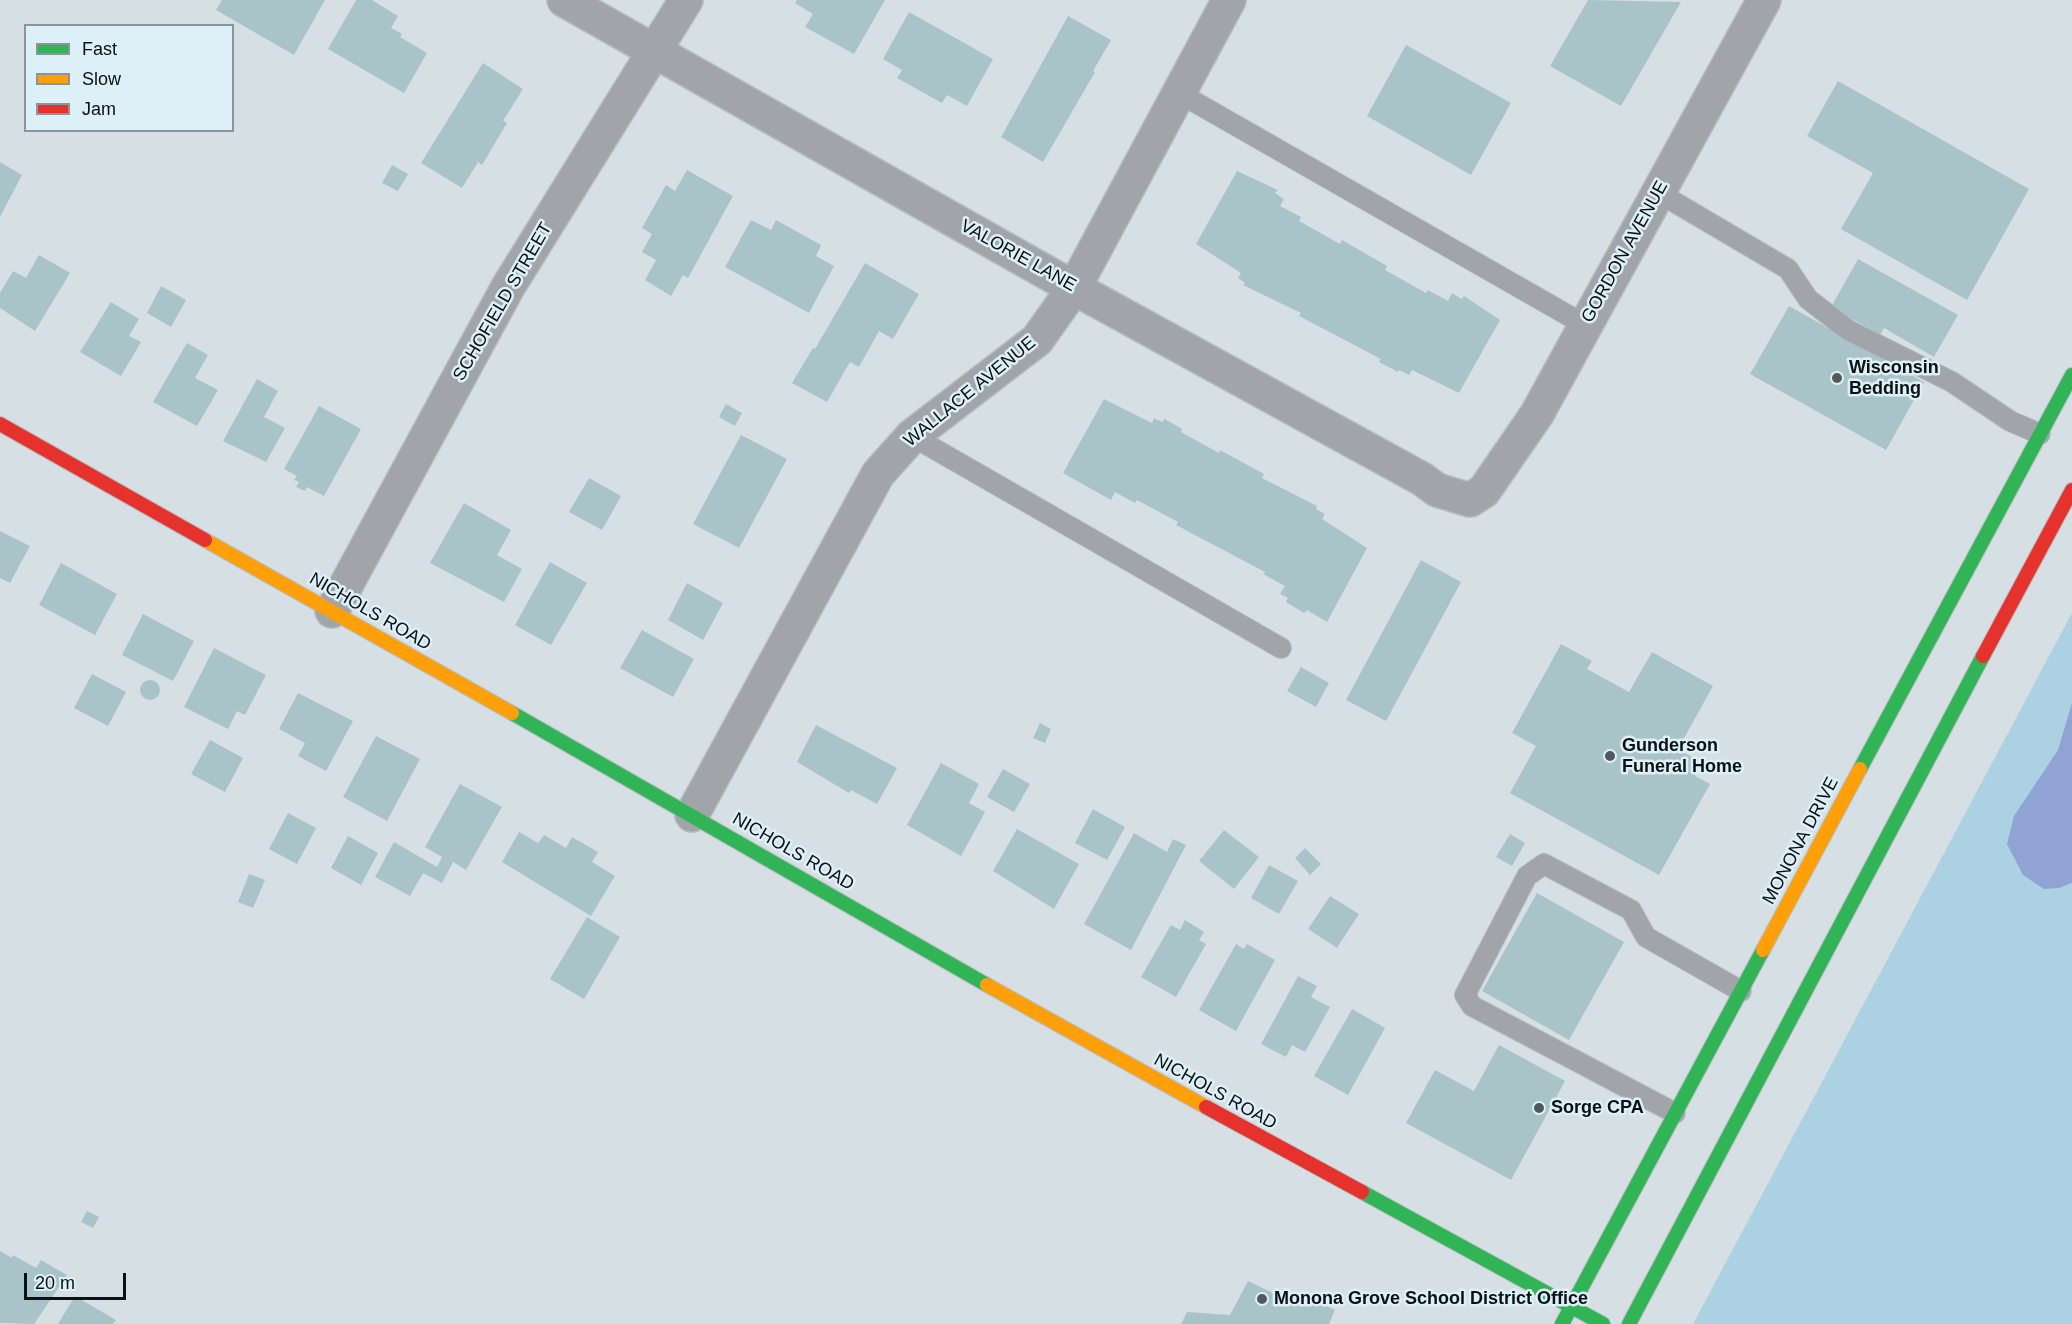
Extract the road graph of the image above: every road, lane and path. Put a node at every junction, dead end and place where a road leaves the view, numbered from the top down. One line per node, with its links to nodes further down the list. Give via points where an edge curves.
1 (564, 0): 5 (street, VALORIE LANE)
2 (686, 0): 5 (street, SCHOFIELD STREET)
3 (1229, 0): 6 (street, WALLACE AVENUE)
4 (1764, 0): 7 (street, GORDON AVENUE)
5 (654, 51): 8 (street, VALORIE LANE); 16 (street, SCHOFIELD STREET, via 508,287)
6 (1179, 93): 8 (street, WALLACE AVENUE); 9 (lane)
7 (1659, 193): 9 (street, GORDON AVENUE); 12 (lane, via 1788,269 1808,299 1848,330 1952,382 2010,421)
8 (1074, 288): 13 (street, WALLACE AVENUE, via 1037,340); 15 (street, VALORIE LANE, via 1437,490 1470,500)
9 (1585, 325): 15 (street, GORDON AVENUE, via 1537,414 1507,460)
10 (2072, 375): 12 (street, MONONA DRIVE)
11 (0, 424): 16 (street, NICHOLS ROAD)
12 (2040, 434): 19 (street, MONONA DRIVE)
13 (912, 436): 17 (lane); 18 (street, WALLACE AVENUE, via 878,474)
14 (2072, 490): 24 (street)
15 (1476, 497)
16 (332, 611): 18 (street, NICHOLS ROAD)
17 (1281, 648)
18 (692, 815): 21 (street, NICHOLS ROAD, via 1044,1018)
19 (1741, 991): 20 (street, MONONA DRIVE); 20 (lane, via 1646,937 1631,910 1544,864 1527,876 1465,995 1472,1006)
20 (1675, 1113): 21 (street, MONONA DRIVE)
21 (1570, 1308): 22 (street, MONONA DRIVE); 23 (street, NICHOLS ROAD)
22 (1562, 1324)
23 (1603, 1324)
24 (1629, 1324)

